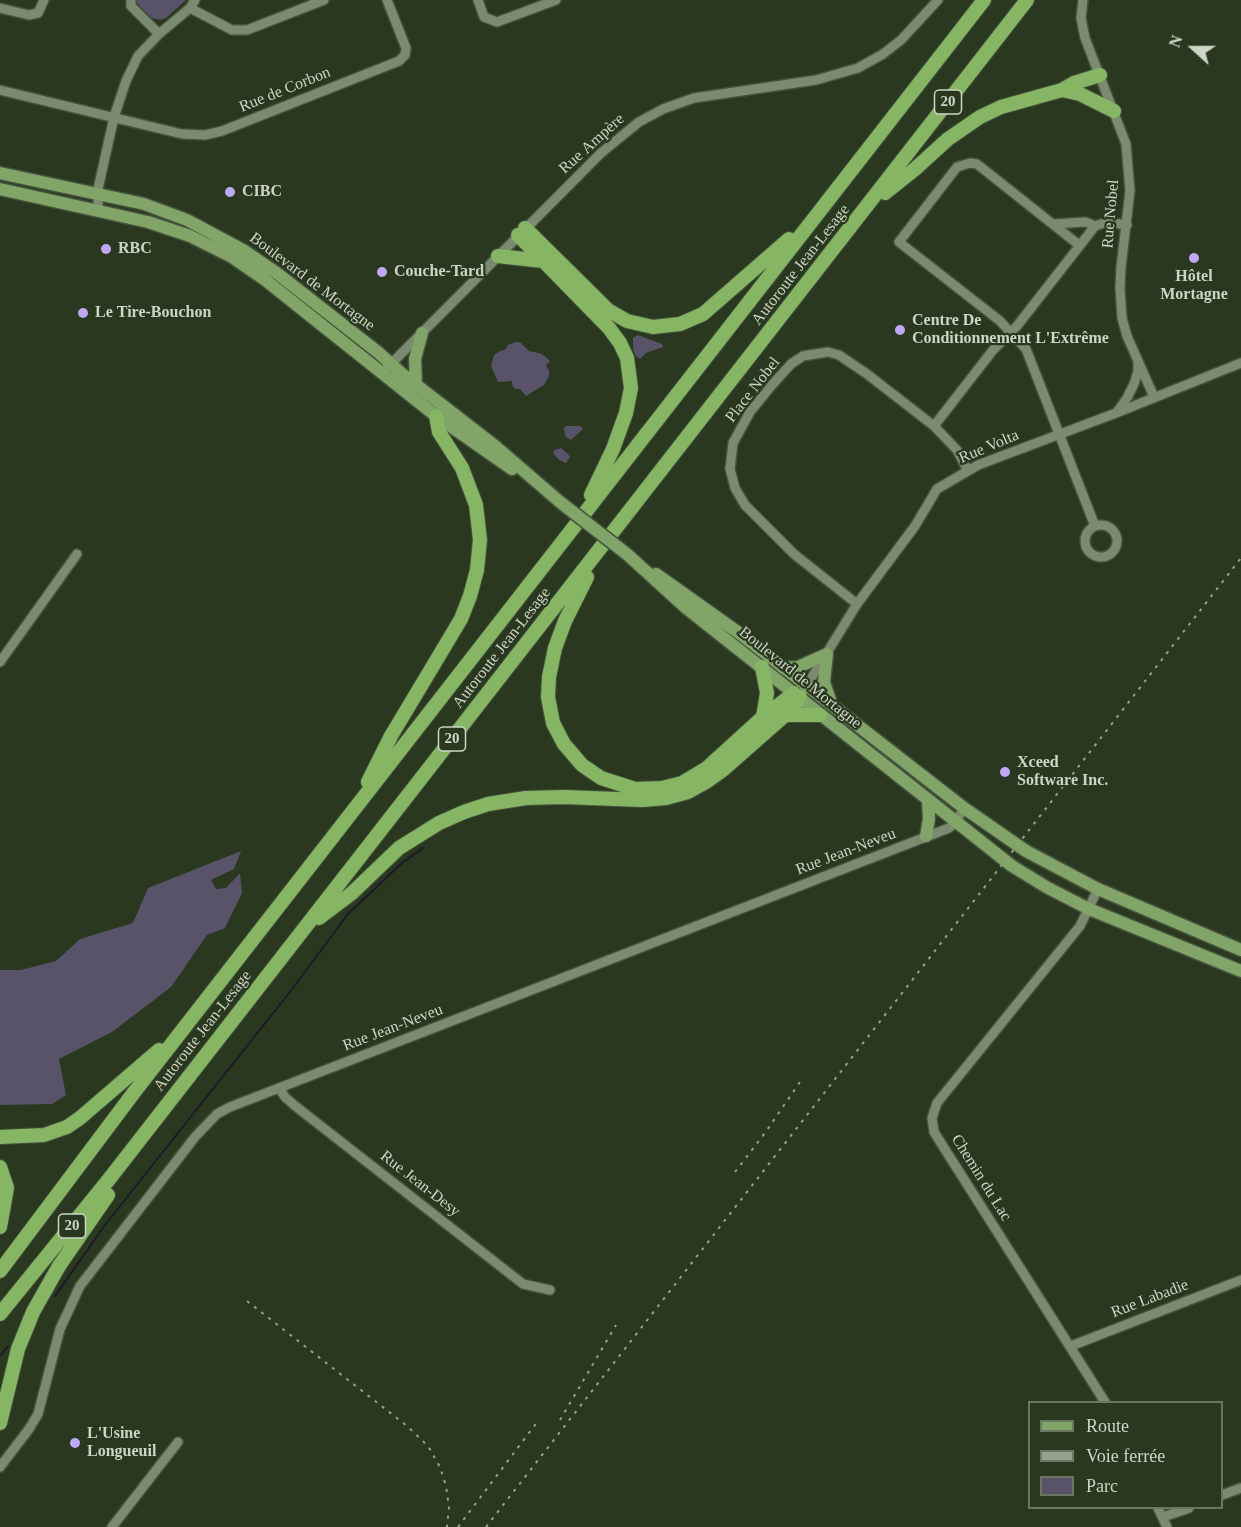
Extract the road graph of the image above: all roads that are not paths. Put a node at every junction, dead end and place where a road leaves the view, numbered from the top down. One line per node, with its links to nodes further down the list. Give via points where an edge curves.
1 (44, 0): 12 (street, via 38,13 29,15)
2 (130, 0): 13 (street, via 131,6)
3 (324, 0): 11 (street, via 247,30 232,30)
4 (387, 0): 18 (street, Rue de Corbon, via 406,48 399,61 205,135 182,134)
5 (478, 0): 6 (street, via 484,16 496,22)
6 (556, 0)
7 (938, 0): 28 (street, Rue Ampère, via 898,44 854,69 816,80 694,98 647,117 606,147)
8 (984, 0): 24 (highway, Autoroute Jean-Lesage / 20)
9 (1027, 0): 22 (highway, Autoroute Jean-Lesage / 20)
10 (1083, 0): 14 (street, Rue Nobel, via 1083,29)
11 (192, 4): 13 (street)
12 (0, 8)
13 (159, 34): 18 (street, via 138,56)
14 (1100, 75): 16 (highway); 17 (street, Rue Nobel)
15 (0, 90): 18 (street, Rue de Corbon)
16 (1062, 90): 17 (highway, via 1080,94); 22 (highway, via 1015,102 980,117)
17 (1114, 111): 26 (street, Rue Nobel, via 1126,144 1130,191)
18 (114, 117): 21 (street)
19 (0, 173): 21 (main road, Boulevard de Mortagne)
20 (0, 189): 23 (main road, Boulevard de Mortagne)
21 (98, 194): 23 (street); 36 (main road, Boulevard de Mortagne, via 164,211 237,246)
22 (869, 205): 48 (highway, Autoroute Jean-Lesage / 20)
23 (98, 210): 37 (main road, Boulevard de Mortagne, via 190,236 232,257)
24 (818, 214): 28 (highway, via 706,312 665,327 638,325 613,314); 46 (highway, Autoroute Jean-Lesage / 20)
25 (1053, 224): 27 (street, via 1086,222); 29 (street); 32 (street, via 977,164 970,163 957,167 899,242)
26 (1127, 225): 27 (street, via 1107,222); 34 (street, Rue Nobel, via 1121,305 1127,336)
27 (1095, 226): 29 (street)
28 (522, 232): 30 (street, Rue Ampère); 31 (highway)
29 (1079, 246): 32 (street)
30 (498, 256): 31 (highway); 33 (street, Rue Ampère)
31 (543, 261): 46 (highway, via 609,328 622,347 630,372 629,400 619,436)
32 (1011, 331): 42 (street); 43 (street, via 1026,349)
33 (422, 333): 36 (street, Rue Ampère); 38 (main road, via 415,359)
34 (1138, 360): 39 (street, Rue Nobel); 40 (street, via 1134,384)
35 (1241, 363): 39 (street, Rue Volta)
36 (391, 364): 37 (street, Rue Ampère); 38 (main road, Boulevard de Mortagne)
37 (381, 373): 41 (main road, Boulevard de Mortagne)
38 (416, 384): 45 (main road, Boulevard de Mortagne)
39 (1154, 397): 40 (street, Rue Volta)
40 (1116, 413): 43 (street, Rue Volta)
41 (436, 416): 45 (main road, Boulevard de Mortagne); 63 (highway, via 439,432 462,468 476,505 480,540 477,570 461,618 391,736)
42 (934, 426): 44 (street, Place Nobel, via 957,450); 51 (street, Place Nobel, via 839,355 816,352 785,370 750,412 733,443 730,474 745,504 795,554)
43 (1058, 435): 44 (street, Rue Volta); 47 (street)
44 (968, 471): 51 (street, Rue Volta, via 937,489 915,526)
45 (560, 502): 50 (main road, Boulevard de Mortagne, bridge)
46 (578, 521): 63 (highway, Autoroute Jean-Lesage / 20)
47 (1095, 526)
48 (601, 549): 60 (highway, via 563,625 549,676 553,723 578,761 601,778 623,786 641,789 676,785 707,768); 68 (highway, Autoroute Jean-Lesage / 20)
49 (77, 554): 53 (street)
50 (628, 555): 54 (main road, Boulevard de Mortagne, via 670,595); 55 (main road, Boulevard de Mortagne)
51 (857, 604): 52 (street, Rue Volta)
52 (827, 654): 55 (main road, via 798,667); 56 (street, Rue Volta); 57 (main road, via 824,686)
53 (0, 662)
54 (762, 667): 56 (main road, Boulevard de Mortagne); 60 (highway, via 766,693)
55 (783, 668): 56 (main road, Boulevard de Mortagne)
56 (800, 692): 57 (main road, Boulevard de Mortagne); 58 (highway, via 794,707); 59 (main road, Boulevard de Mortagne); 60 (highway)
57 (833, 707): 62 (main road, Boulevard de Mortagne)
58 (785, 715): 59 (highway); 68 (highway, via 717,774 683,794 642,800 526,798 488,804 456,815 399,848 351,893)
59 (820, 715): 61 (main road, Boulevard de Mortagne)
60 (763, 717)
61 (928, 801): 64 (main road, Boulevard de Mortagne); 65 (main road)
62 (964, 808): 64 (street); 66 (main road, Boulevard de Mortagne, via 1034,856)
63 (353, 811): 71 (highway, Autoroute Jean-Lesage / 20)
64 (955, 823): 65 (street, Rue Jean-Neveu); 67 (main road, Boulevard de Mortagne, via 1012,866)
65 (926, 836): 72 (street, Rue Jean-Neveu)
66 (1098, 889): 67 (street, Chemin du Lac); 69 (main road, Boulevard de Mortagne)
67 (1089, 909): 70 (main road, Boulevard de Mortagne); 81 (street, Chemin du Lac, via 1052,963 937,1103 932,1118 934,1132)
68 (303, 930): 73 (highway, Autoroute Jean-Lesage / 20)
69 (1241, 950)
70 (1241, 971)
71 (180, 1033): 74 (highway, via 67,1127 39,1136); 77 (highway, Autoroute Jean-Lesage / 20)
72 (279, 1088): 79 (street, Rue Jean-Desy, via 290,1102 523,1284); 85 (street, Rue Jean-Neveu, via 230,1107 207,1122 87,1276 62,1323 36,1417)
73 (142, 1136): 80 (highway, Autoroute Jean-Lesage / 20); 83 (highway, via 33,1312 18,1349)
74 (0, 1137)
75 (0, 1167): 76 (highway, via 7,1188)
76 (0, 1227)
77 (0, 1271)
78 (1241, 1280): 81 (street, Rue Labadie)
79 (550, 1290)
80 (0, 1314)
81 (1071, 1347): 82 (street, Chemin du Lac)
82 (1104, 1401)
83 (0, 1423)
84 (178, 1442): 91 (street)
85 (0, 1467)
86 (1241, 1488): 87 (street)
87 (1223, 1494)
88 (1159, 1509): 90 (street)
89 (1186, 1509): 90 (street)
90 (1163, 1517): 92 (street)
91 (112, 1527)
92 (1167, 1527)

